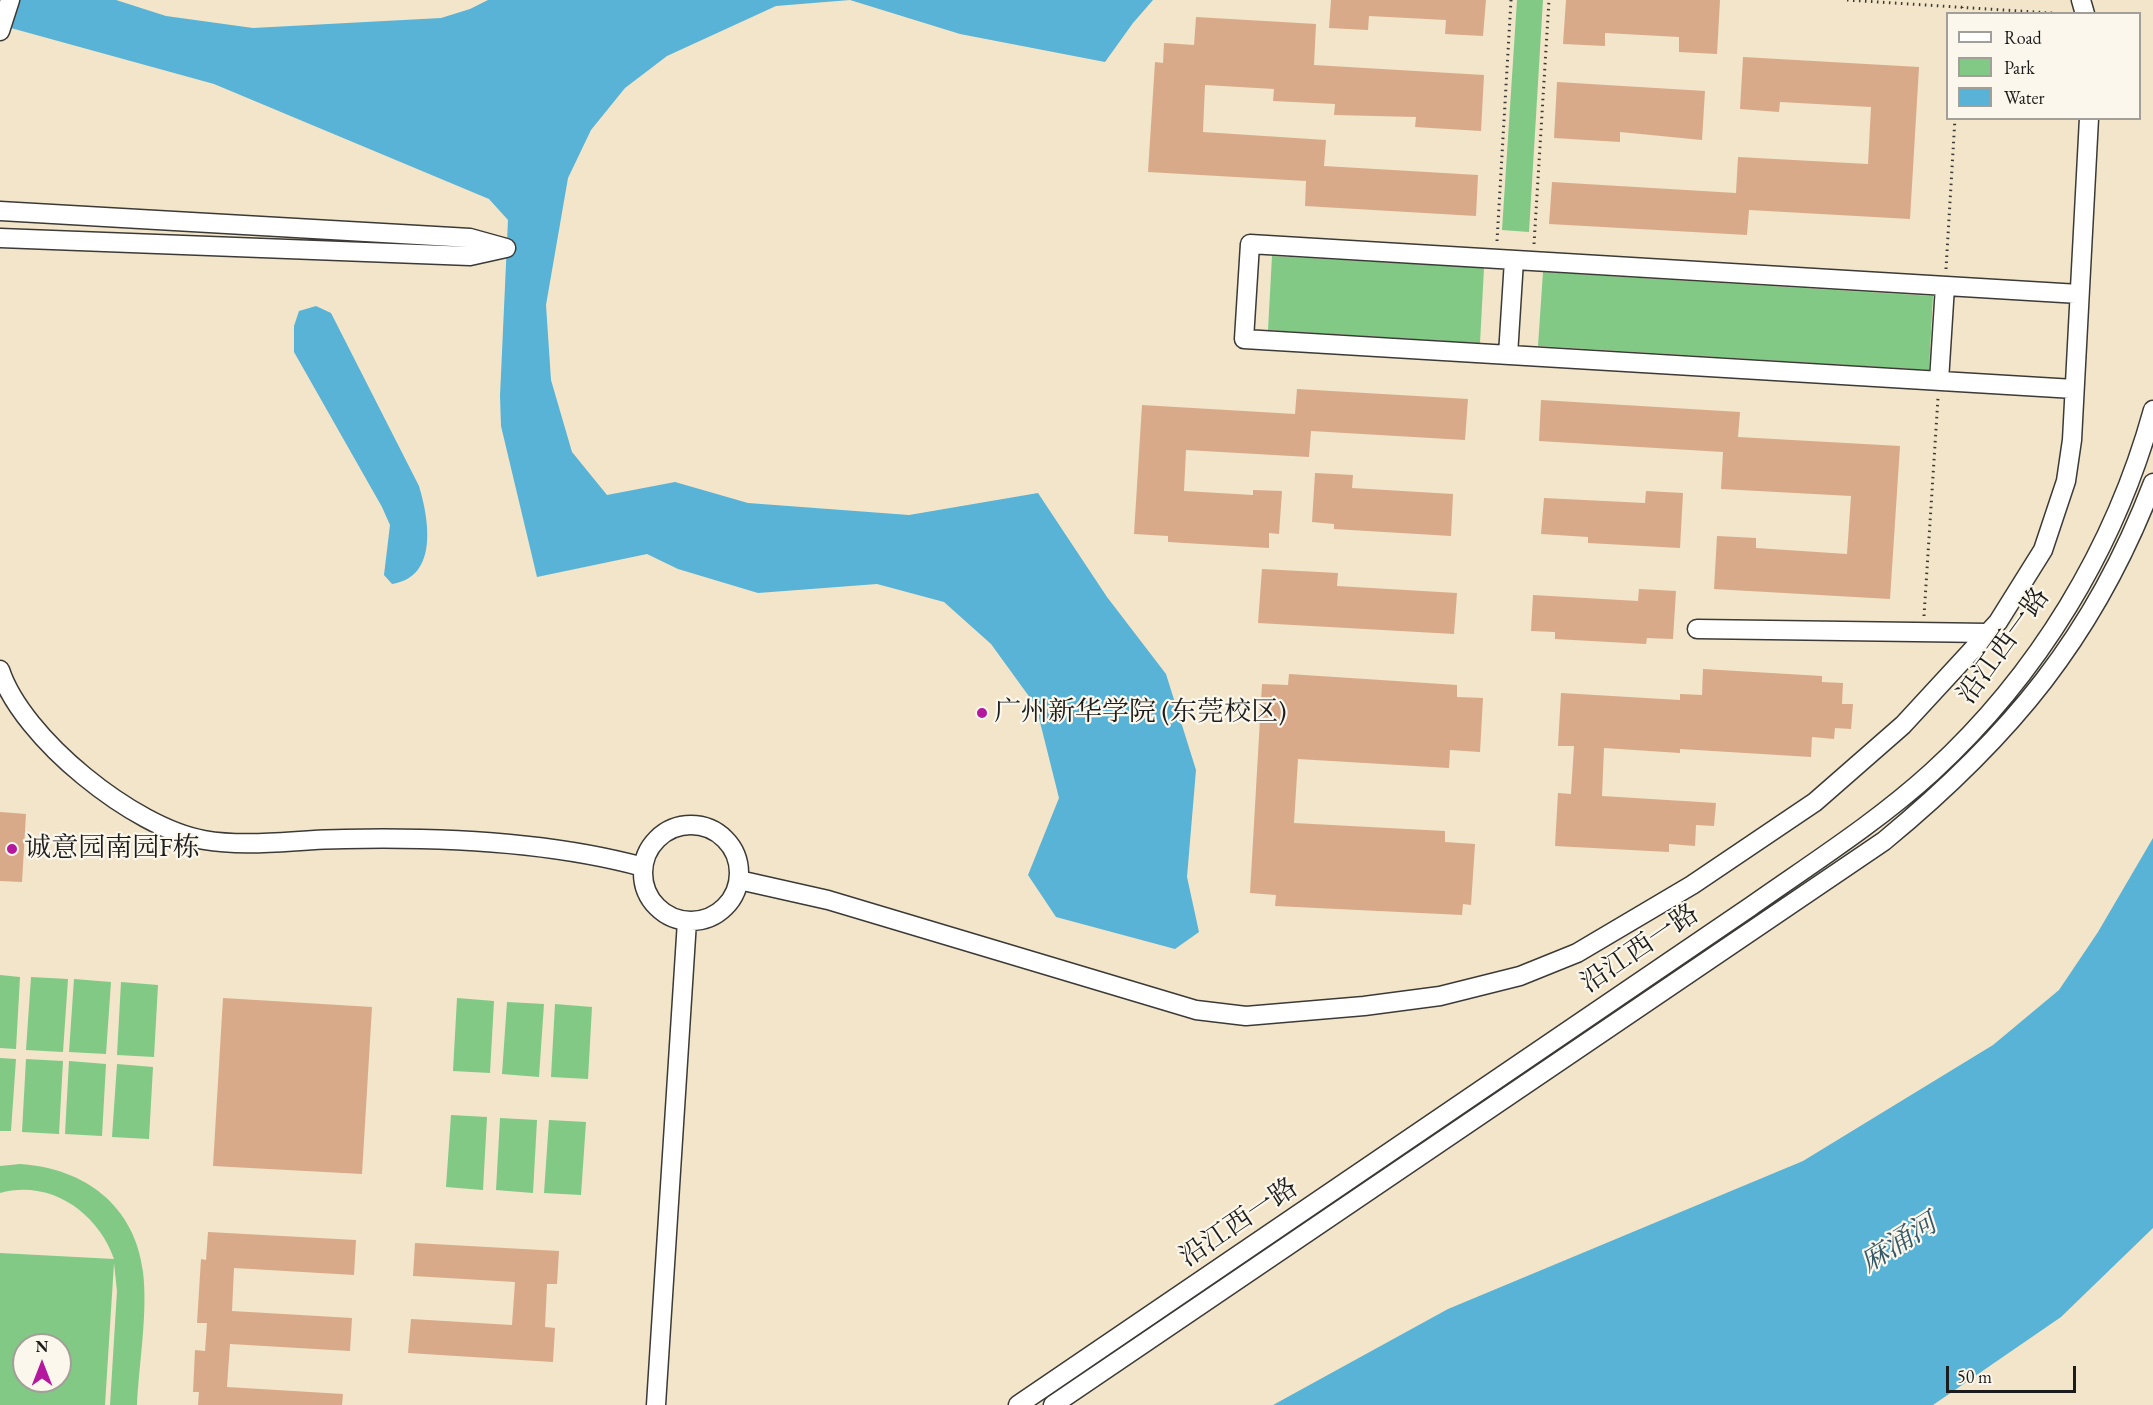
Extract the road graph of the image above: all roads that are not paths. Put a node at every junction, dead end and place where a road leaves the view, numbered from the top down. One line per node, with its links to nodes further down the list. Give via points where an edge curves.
1 (10, 0): 2 (street)
2 (0, 31)
3 (2088, 120): 8 (street)
4 (0, 212): 5 (street, via 470,238 506,248 470,256)
5 (0, 238)
6 (1514, 260): 7 (street); 9 (street); 9 (street, via 1250,244 1244,339)
7 (1945, 286): 8 (street); 10 (street)
8 (2079, 294): 11 (street)
9 (1508, 355): 10 (street)
10 (1939, 381): 11 (street)
11 (2074, 389): 15 (street, via 2066,481 2043,550)
12 (2153, 410): 21 (street, 沿江西一路, via 2118,512 2093,565 2022,674 1980,726 1931,773 1870,823 1750,907)
13 (2153, 483): 22 (street, 沿江西一路, via 2109,582 2080,630 2039,689 1994,742 1943,792 1884,841)
14 (1697, 629): 15 (street)
15 (1988, 633): 18 (street, via 1903,725 1815,802 1692,885 1577,953 1521,976 1440,996 1246,1016 1196,1010 828,900)
16 (0, 670): 17 (street, via 38,730 59,754 117,802 194,837 228,843 366,838 443,841 549,849 602,856)
17 (643, 867): 18 (street, via 651,847 667,832 688,825 699,826 727,841 737,859); 19 (street, via 645,890 657,908)
18 (739, 880): 19 (street, via 726,908 708,918)
19 (687, 921): 20 (street)
20 (656, 1405)
21 (1018, 1405)
22 (1053, 1405)

